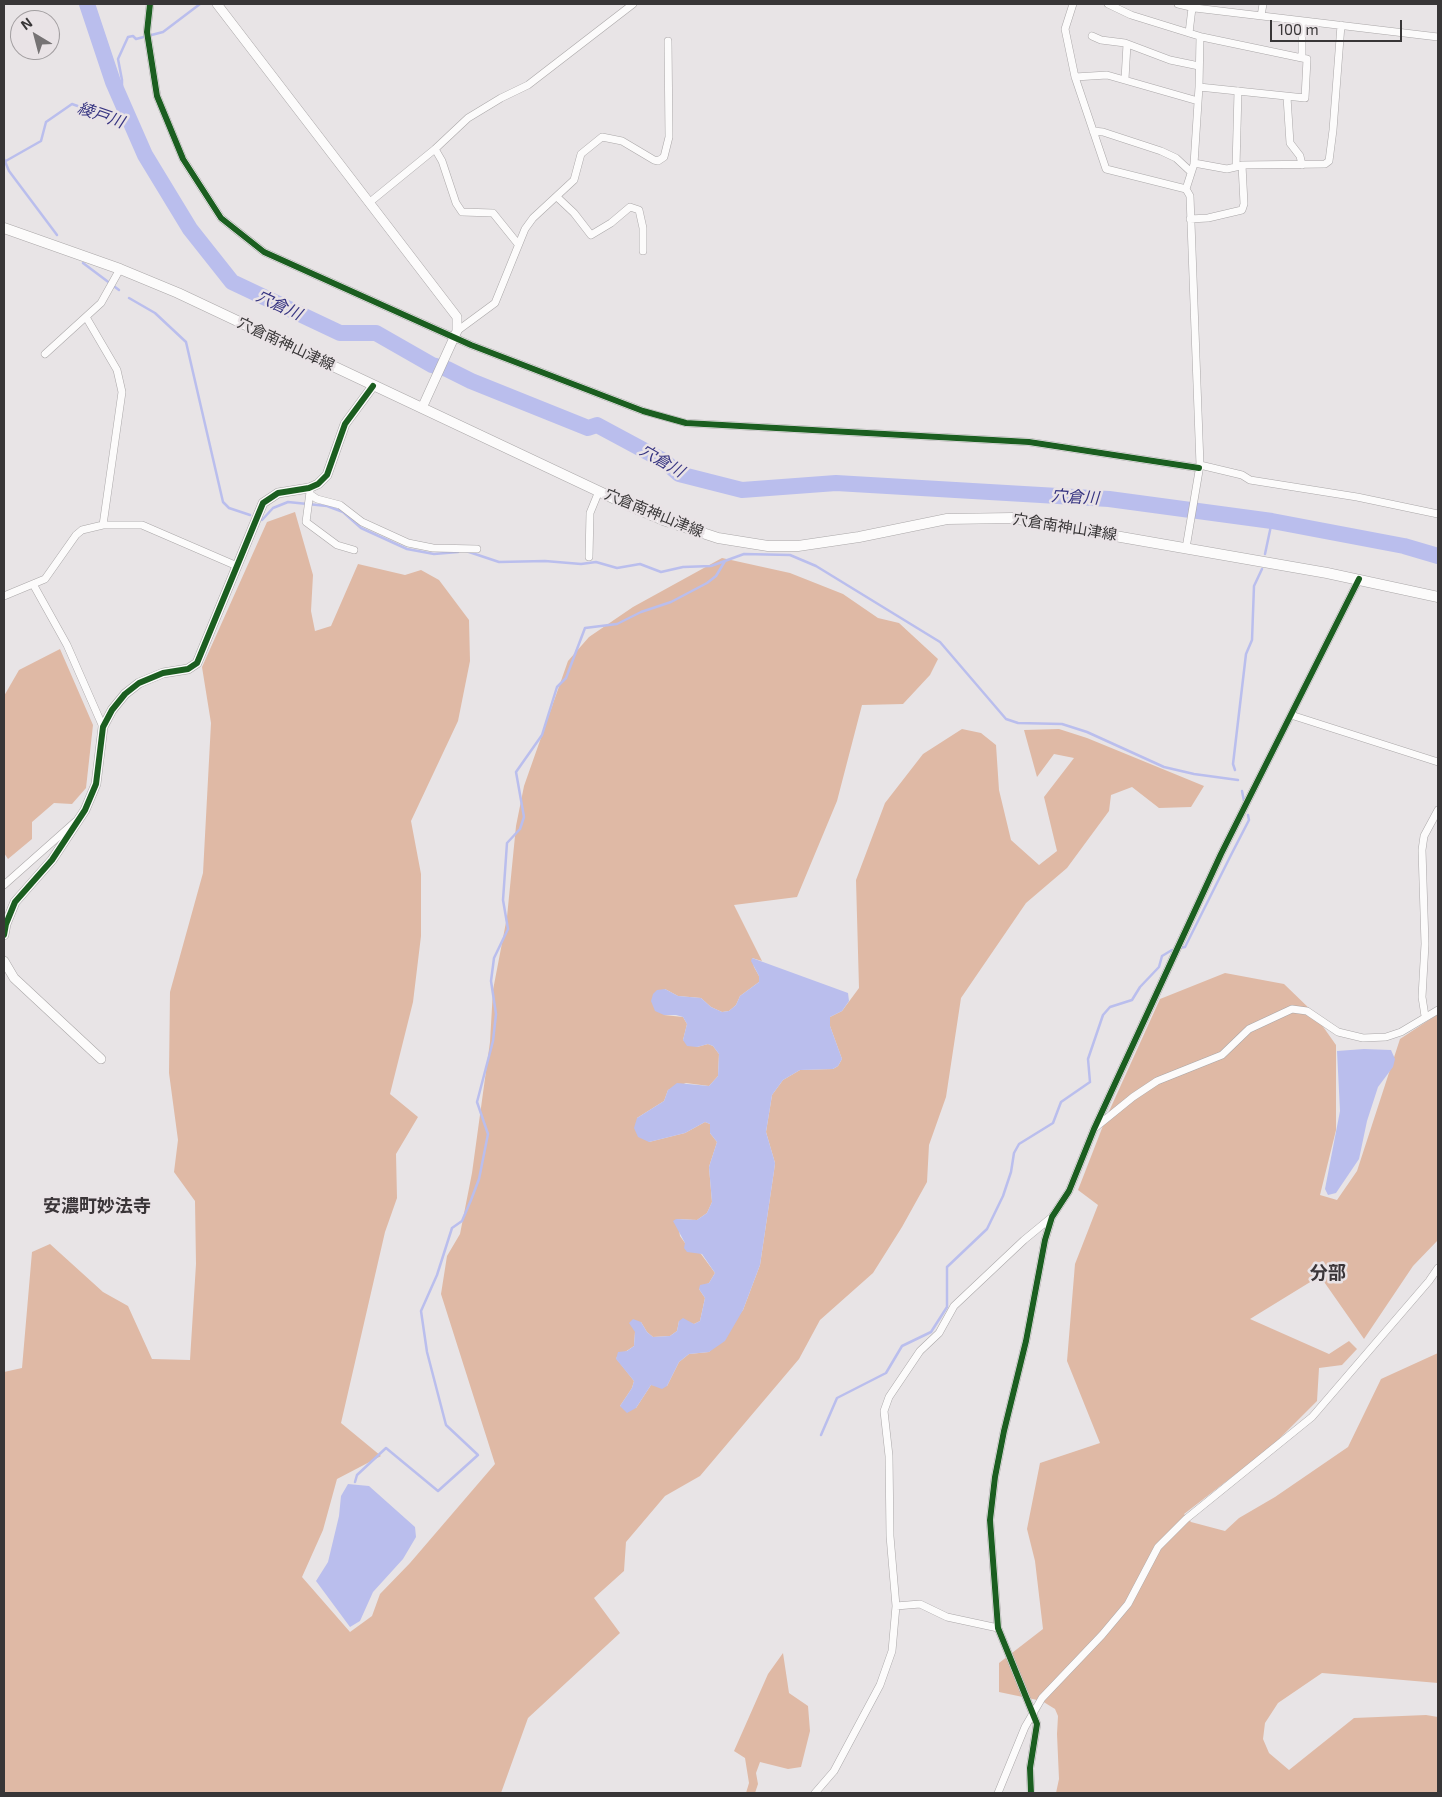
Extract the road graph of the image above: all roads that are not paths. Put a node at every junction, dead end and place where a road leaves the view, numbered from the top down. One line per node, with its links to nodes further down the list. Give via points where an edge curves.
1 (150, 4): 41 (street, via 147,32 157,96 183,159 221,218 264,252)
2 (217, 4): 34 (street)
3 (633, 4): 27 (street, via 528,85 468,118)
4 (1073, 4): 20 (street, via 1065,28)
5 (1108, 4): 12 (street, via 1131,16)
6 (1178, 4): 8 (street)
7 (1263, 4): 9 (street)
8 (1192, 8): 9 (street); 12 (street)
9 (1261, 16): 10 (street)
10 (1302, 21): 11 (street); 18 (street)
11 (1340, 25): 15 (street); 29 (street, via 1329,161)
12 (1189, 33): 14 (street)
13 (1092, 36): 17 (street)
14 (1200, 37): 18 (street); 19 (street)
15 (1438, 38)
16 (668, 40): 33 (street, via 669,138 664,157 654,160 622,141 602,137 581,154 574,180)
17 (1127, 44): 19 (street, via 1170,60); 21 (street)
18 (1302, 58): 24 (street, via 1306,59 1305,98)
19 (1199, 66): 22 (street)
20 (1075, 77): 21 (street, via 1101,74); 26 (street)
21 (1125, 79): 25 (street)
22 (1199, 87): 23 (street); 25 (street)
23 (1238, 91): 24 (street); 30 (street)
24 (1287, 97): 29 (street, via 1290,143 1300,156)
25 (1198, 101): 28 (street)
26 (1093, 131): 31 (street, via 1161,151 1176,158); 32 (street, via 1106,169)
27 (435, 149): 34 (street); 37 (street, via 462,212 493,213)
28 (1194, 163): 30 (street, via 1227,169); 31 (street)
29 (1302, 165): 30 (street)
30 (1239, 166): 35 (street, via 1242,210)
31 (1191, 172): 32 (street)
32 (1186, 189): 35 (street, via 1190,196)
33 (557, 197): 37 (street, via 533,218); 38 (street, via 591,235 630,207 639,210)
34 (370, 202): 41 (street, via 454,312 458,324)
35 (1190, 219): 45 (street)
36 (4, 228): 39 (main road, 穴倉南神山津線)
37 (518, 244): 41 (street, via 495,303)
38 (643, 251)
39 (120, 269): 40 (street, via 101,303); 43 (main road, 穴倉南神山津線, via 178,293)
40 (86, 317): 42 (street); 49 (street, via 117,370 122,392)
41 (455, 336): 44 (street); 45 (street, via 601,396 686,424 1029,442)
42 (45, 354)
43 (373, 386): 44 (main road, 穴倉南神山津線); 47 (street, via 345,424 327,475)
44 (423, 404): 46 (main road, 穴倉南神山津線)
45 (1199, 468): 48 (street); 50 (street)
46 (599, 491): 50 (main road, 穴倉南神山津線, via 692,531 768,546 817,544 947,519 987,517 1029,520); 53 (street, via 590,513)
47 (310, 497): 51 (street, via 340,505 362,522 408,543 433,548); 52 (street, via 306,522 338,544); 54 (street, via 278,493 263,503)
48 (1438, 514)
49 (103, 525): 54 (street, via 142,525); 56 (street, via 82,530 76,535 45,579)
50 (1187, 545): 55 (main road, 穴倉南神山津線)
51 (477, 549)
52 (354, 550)
53 (589, 557)
54 (237, 566): 60 (street, via 197,663 139,683 116,704)
55 (1359, 579): 58 (main road, 穴倉南神山津線); 59 (street)
56 (33, 584): 57 (street); 60 (street, via 67,645)
57 (4, 596)
58 (1438, 598)
59 (1291, 715): 61 (street); 70 (street, via 1222,854)
60 (102, 728): 63 (street, via 96,784)
61 (1438, 762)
62 (1438, 810): 68 (street, via 1424,836 1422,850 1425,944 1422,997)
63 (77, 821): 64 (street); 65 (street, via 52,860 15,902)
64 (4, 884)
65 (4, 935)
66 (4, 961): 69 (street, via 14,978)
67 (1438, 1010): 68 (street)
68 (1425, 1016): 70 (street, via 1401,1032 1386,1037 1362,1038 1338,1032 1307,1012 1292,1009 1249,1029 1222,1055 1157,1081)
69 (101, 1058)
70 (1094, 1129): 71 (street, via 1069,1191)
71 (1052, 1217): 73 (street, via 954,1306 939,1333 920,1351 889,1397 884,1411); 74 (street, via 995,1478 990,1520)
72 (1438, 1268): 75 (street, via 1312,1417 1168,1536 1148,1563 1128,1604 1051,1686)
73 (896, 1606): 74 (street, via 920,1604 947,1617); 76 (street, via 892,1651 880,1685 834,1770)
74 (998, 1628): 75 (street)
75 (1033, 1712): 77 (street); 78 (street, via 1037,1733 1030,1768)
76 (815, 1793)
77 (998, 1793)
78 (1031, 1793)

